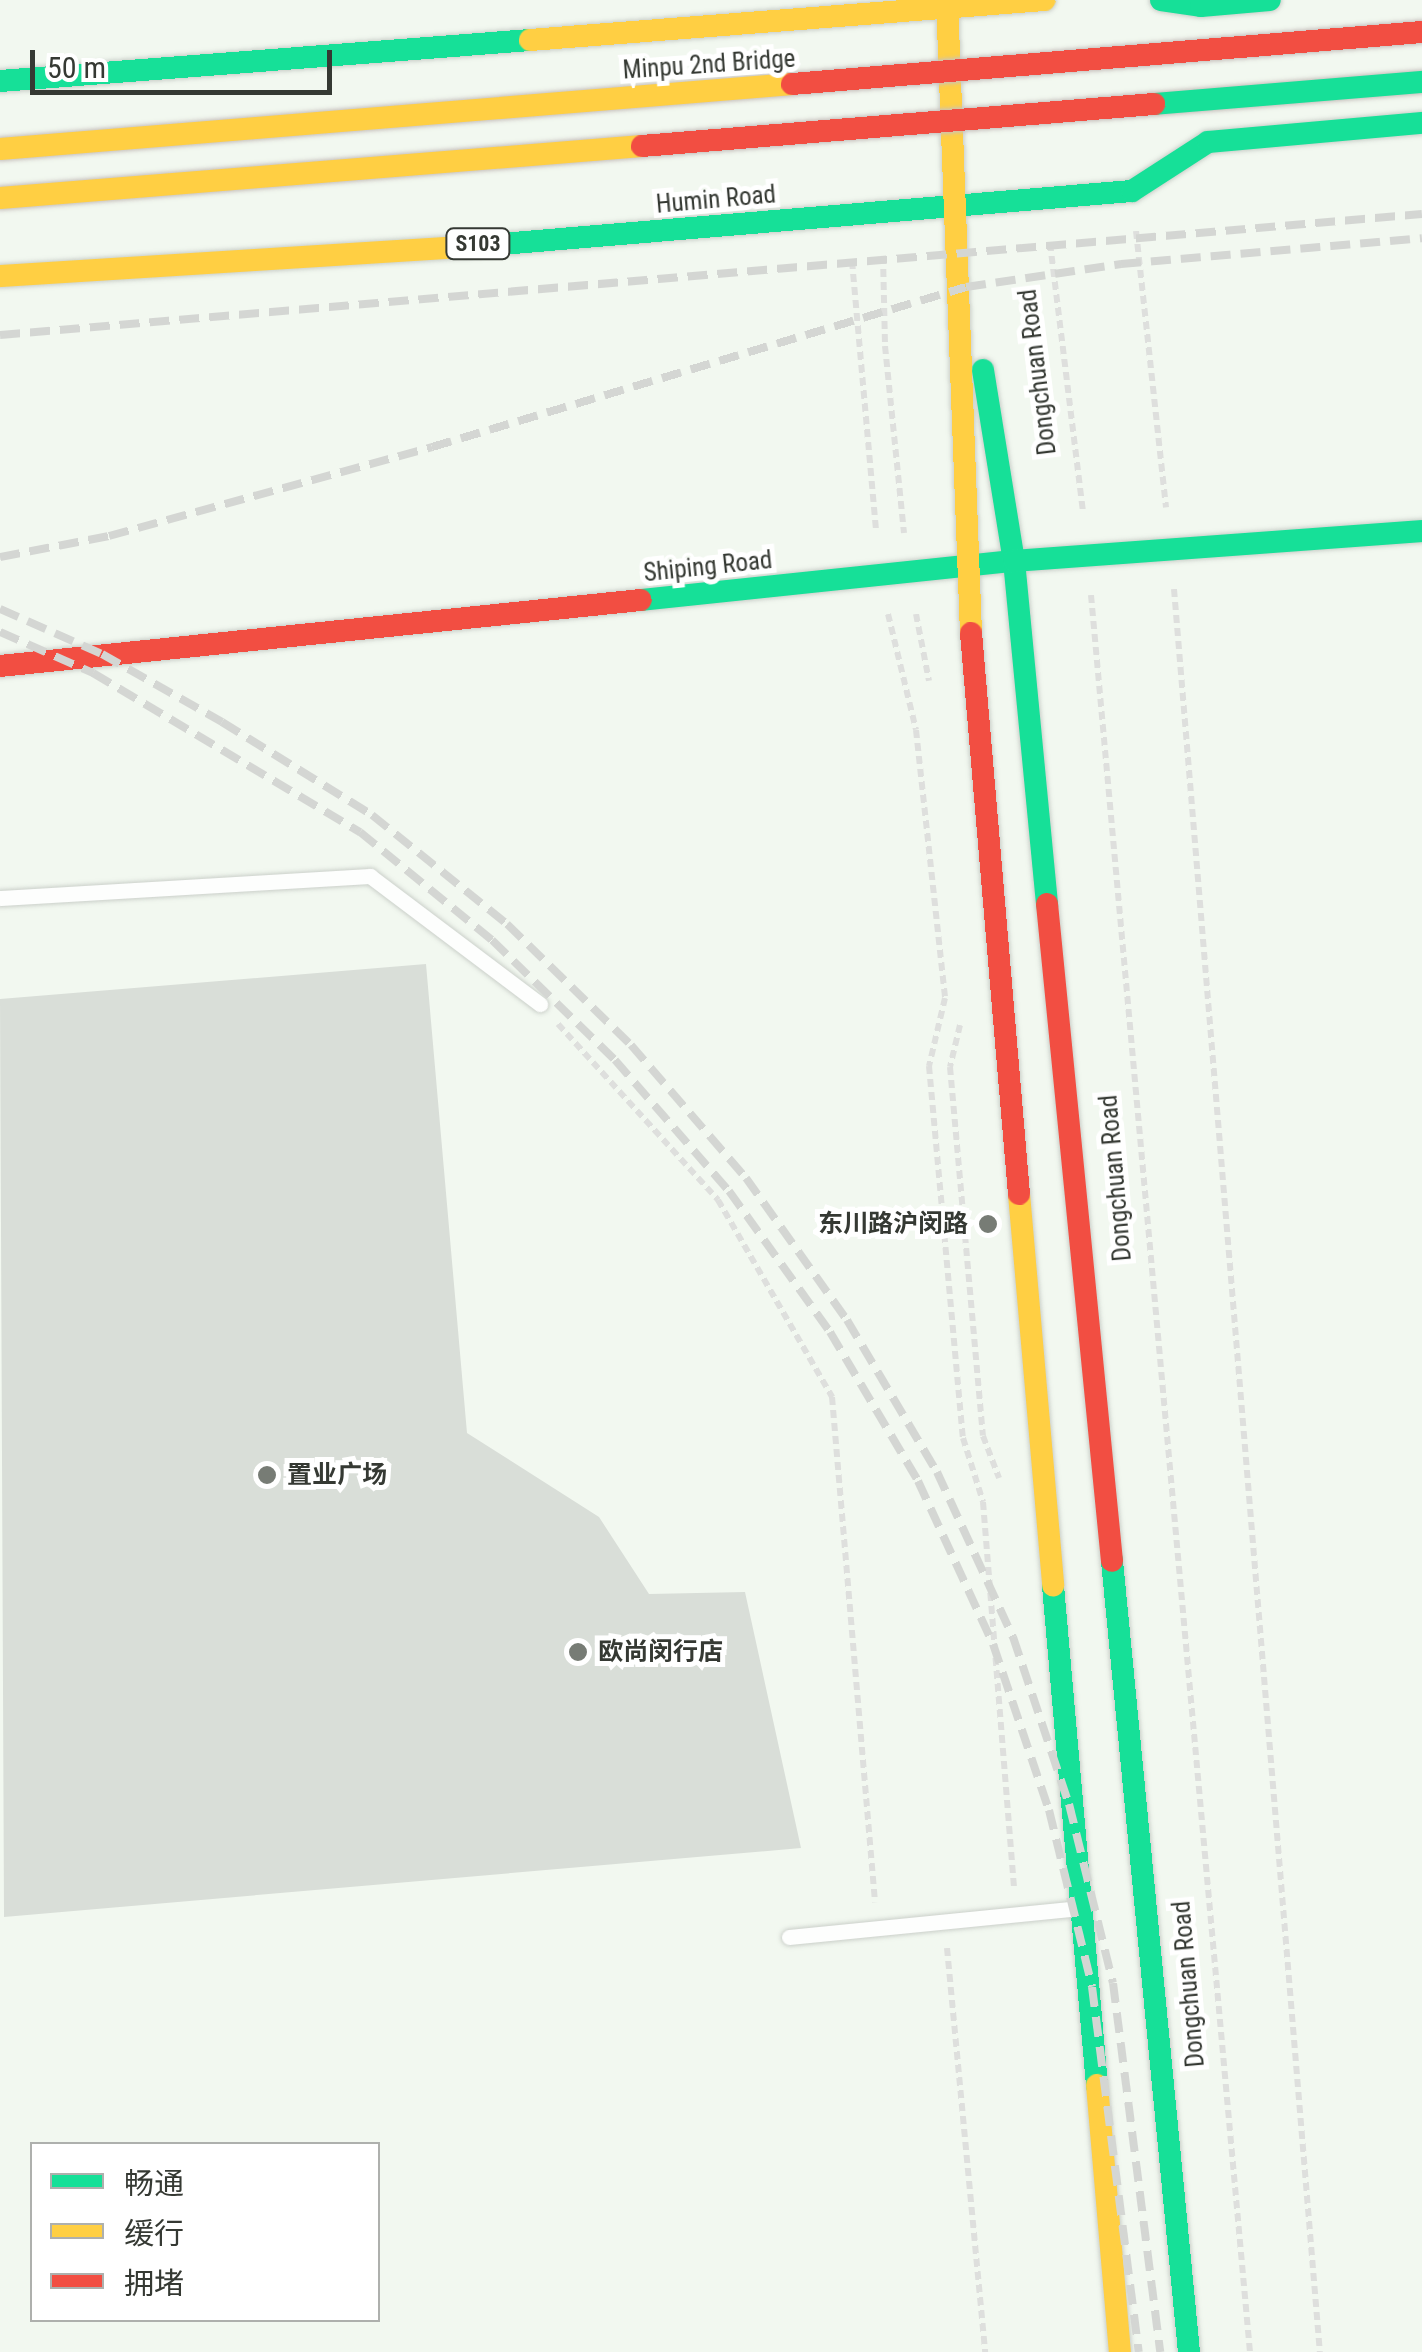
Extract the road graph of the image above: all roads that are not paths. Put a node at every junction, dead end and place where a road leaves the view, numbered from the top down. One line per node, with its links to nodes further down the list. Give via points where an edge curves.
1 (1044, 0): 4 (main road)
2 (1161, 0): 3 (main road, via 1201,6)
3 (1270, 0)
4 (947, 2): 6 (main road); 11 (main road, Dongchuan Road)
5 (1422, 32): 9 (main road, Minpu 2nd Bridge, bridge)
6 (0, 81)
7 (1422, 82): 10 (main road, bridge)
8 (1422, 123): 11 (main road, Humin Road / S103, via 1208,142 1132,191)
9 (0, 148)
10 (0, 198)
11 (956, 206): 12 (main road, Humin Road / S103); 14 (main road, Dongchuan Road); 15 (main road, Dongchuan Road)
12 (0, 276)
13 (1422, 531): 14 (main road, Shiping Road)
14 (1014, 561): 15 (main road, Shiping Road); 22 (main road, Dongchuan Road)
15 (965, 568): 16 (main road, Shiping Road); 19 (main road, Dongchuan Road)
16 (0, 666)
17 (0, 898): 18 (lane, via 370,876)
18 (540, 1004)
19 (1082, 1907): 20 (lane); 21 (main road, Dongchuan Road)
20 (789, 1937)
21 (1120, 2352)
22 (1190, 2352)

